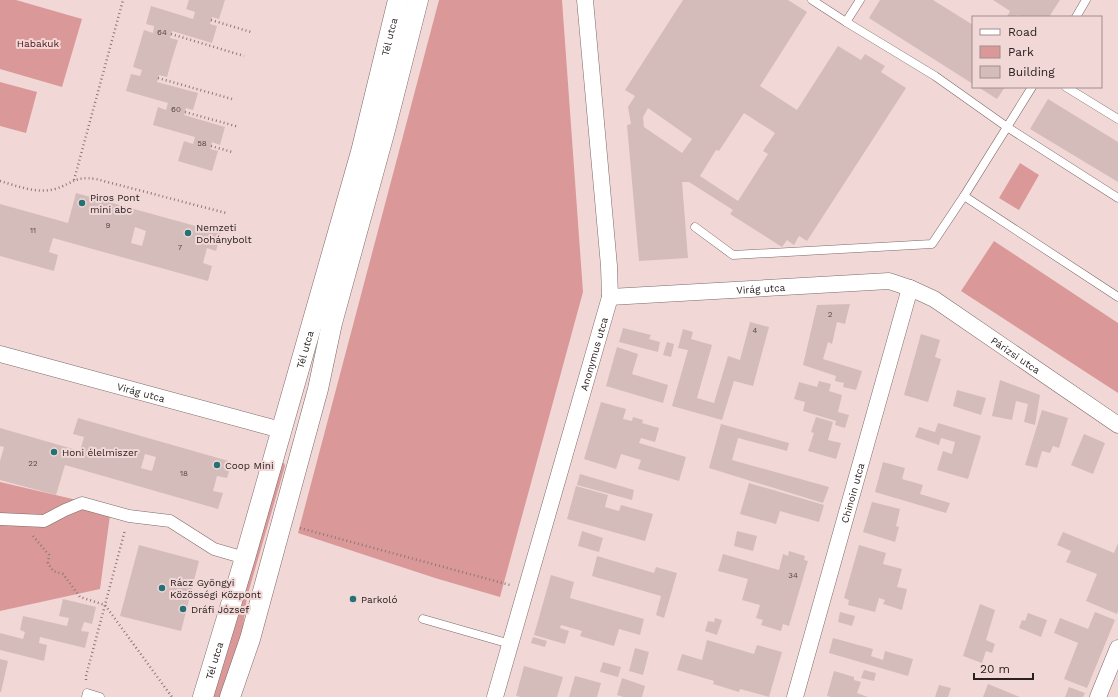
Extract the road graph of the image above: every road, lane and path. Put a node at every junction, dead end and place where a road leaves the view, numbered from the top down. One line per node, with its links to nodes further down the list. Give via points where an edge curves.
1 (123, 0): 24 (path)
2 (398, 0): 35 (street, Tél utca, via 361,152)
3 (418, 0): 36 (street, Tél utca)
4 (585, 0): 31 (street, Anonymus utca)
5 (812, 0): 10 (lane)
6 (860, 0): 10 (lane)
7 (1086, 0): 8 (lane)
8 (1077, 16)
9 (211, 20): 11 (path)
10 (846, 22): 21 (lane, via 935,76)
11 (251, 32)
12 (171, 34): 13 (path)
13 (244, 56)
14 (158, 78): 17 (path)
15 (1031, 88): 21 (lane)
16 (1068, 88): 19 (lane)
17 (232, 99)
18 (185, 112): 20 (path)
19 (1118, 120)
20 (239, 127)
21 (1007, 127): 26 (lane); 27 (lane)
22 (211, 146): 23 (path)
23 (232, 152)
24 (74, 180): 25 (path, via 44,190 33,190); 28 (path, via 96,179)
25 (0, 181)
26 (964, 196): 29 (lane, via 932,244 733,255); 32 (lane)
27 (1118, 198)
28 (226, 213)
29 (695, 227)
30 (910, 288): 31 (street, Virág utca, via 889,281); 34 (street, Párizsi utca, via 934,299); 53 (street, Chinoin utca)
31 (610, 297): 42 (street, Anonymus utca)
32 (1118, 297)
33 (0, 354): 35 (street, Virág utca)
34 (1118, 425)
35 (281, 430): 36 (street); 41 (street, Tél utca)
36 (304, 437): 51 (street, Tél utca, via 250,639)
37 (129, 516): 39 (street, via 82,503 44,521); 41 (street, via 170,521 214,549); 43 (path)
38 (0, 519): 39 (street)
39 (28, 520): 43 (path, via 34,538 49,555 48,563 53,571 62,574 80,597)
40 (298, 527): 42 (path)
41 (245, 558): 50 (street, Tél utca)
42 (525, 589): 45 (street, Anonymus utca)
43 (105, 605): 47 (path, via 86,676); 49 (path)
44 (423, 619): 45 (lane)
45 (510, 644): 52 (street, Anonymus utca)
46 (1118, 648): 54 (street)
47 (86, 695): 48 (lane)
48 (100, 697)
49 (172, 697)
50 (203, 697)
51 (230, 697)
52 (494, 697)
53 (795, 697)
54 (1098, 697)

